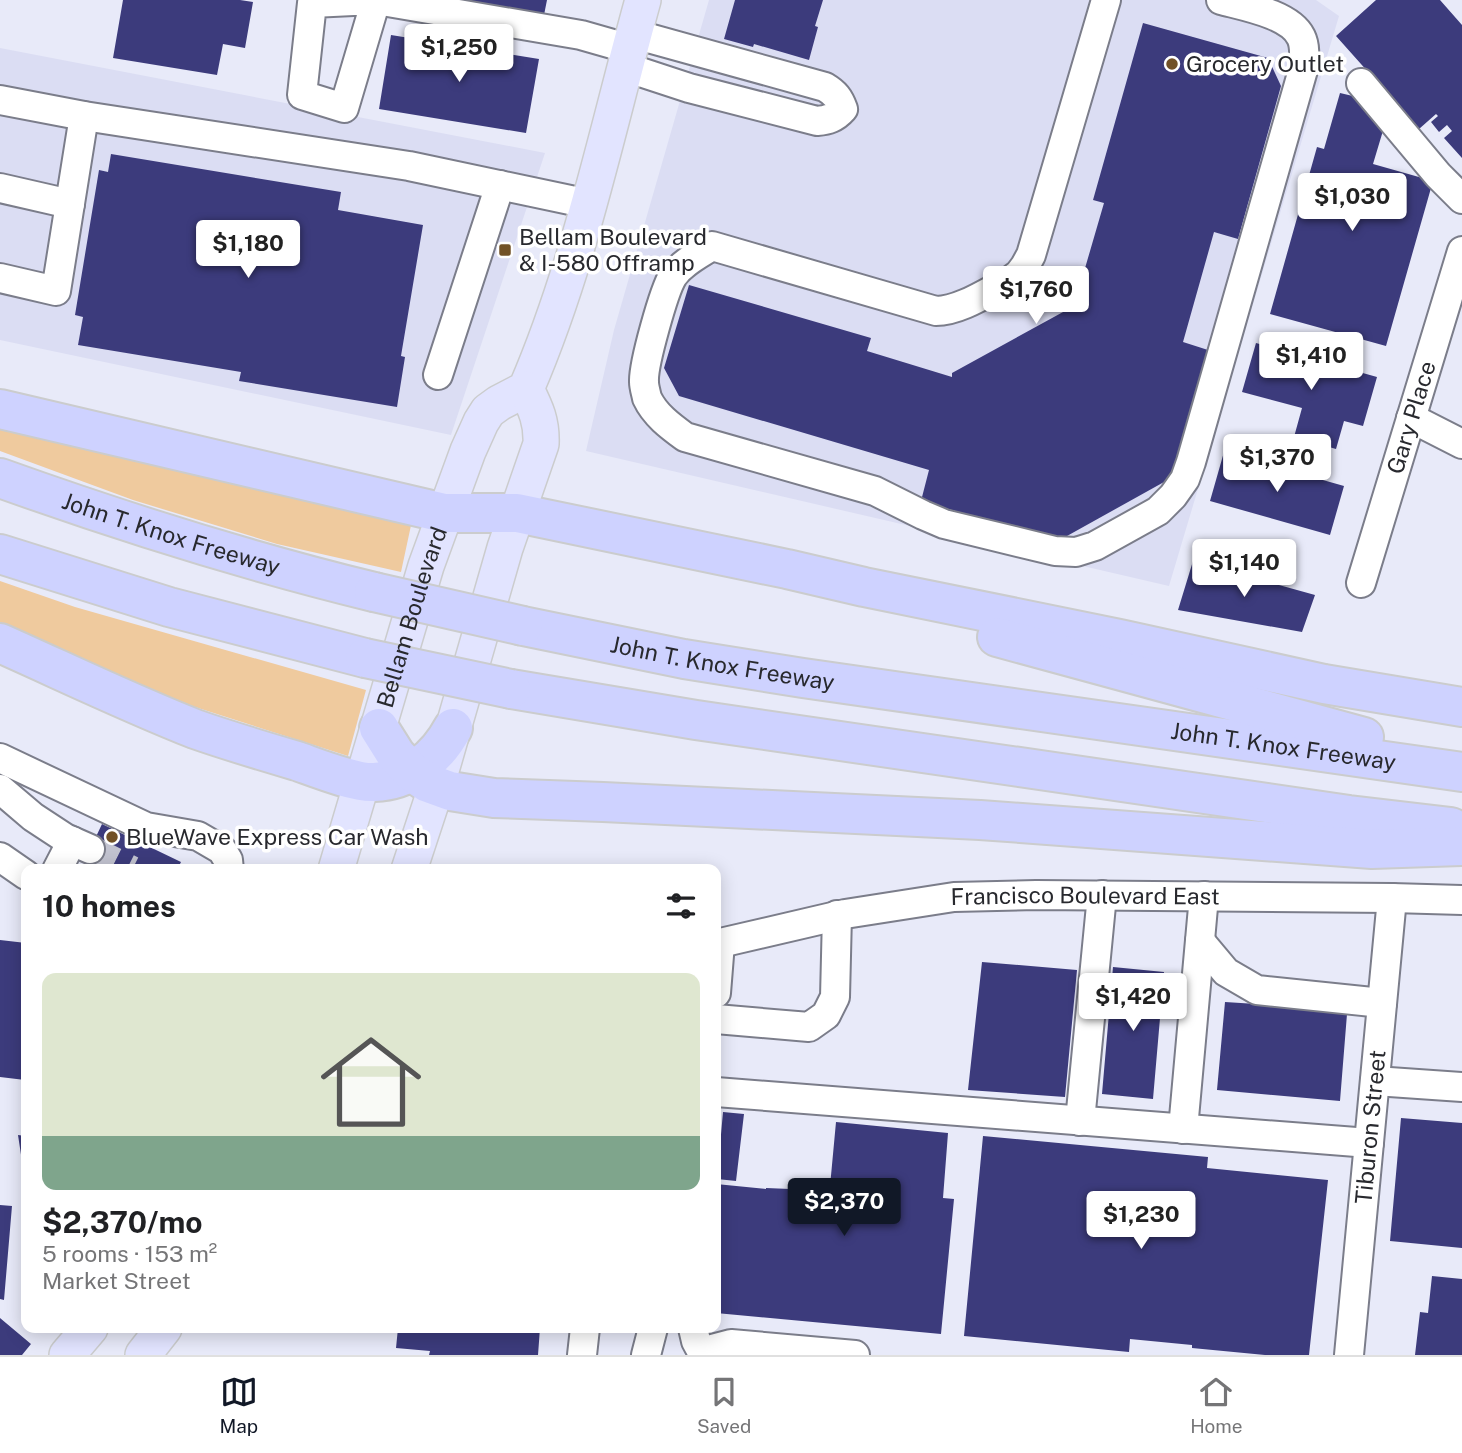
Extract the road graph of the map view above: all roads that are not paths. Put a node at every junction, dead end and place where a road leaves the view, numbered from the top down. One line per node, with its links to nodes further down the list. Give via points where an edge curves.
1 (375, 0): 5 (street, via 581,35)
2 (643, 0): 5 (main road)
3 (1105, 0): 4 (street, via 1031,255 1019,274 956,308 936,311 712,246 685,263 668,286 644,381 655,412 685,437 875,491 944,524 1055,551 1076,552 1095,546 1158,511 1185,479 1191,462 1303,70 1301,36 1291,25)
4 (1221, 0)
5 (630, 50): 5 (street, via 689,88 817,121 843,109 834,92 825,87); 13 (main road)
6 (1361, 83): 11 (street)
7 (0, 100): 8 (street)
8 (84, 116): 9 (street, via 409,166); 12 (street)
9 (500, 185): 13 (street); 16 (street)
10 (0, 188): 12 (street)
11 (1462, 199)
12 (70, 204): 15 (street, via 56,291)
13 (589, 204): 17 (main road)
14 (1462, 251): 19 (street, Gary Place)
15 (0, 278)
16 (438, 375)
17 (527, 389): 22 (main road, Bellam Boulevard, via 488,411); 23 (main road, via 539,416 541,444)
18 (0, 410): 22 (highway)
19 (1411, 418): 20 (street); 25 (street, Gary Place)
20 (1462, 444)
21 (0, 478): 32 (highway, John T. Knox Freeway, bridge, via 217,550 374,592 684,659)
22 (444, 513): 23 (highway); 29 (main road, Bellam Boulevard)
23 (516, 513): 26 (highway); 30 (main road)
24 (0, 554): 36 (highway, bridge, via 239,626 511,689 1349,816)
25 (1361, 583)
26 (864, 587): 28 (highway, via 1324,684); 32 (highway, via 1010,641 1356,735)
27 (0, 643): 34 (highway, via 192,728)
28 (1462, 707)
29 (379, 728): 33 (highway, via 390,747); 34 (main road, Bellam Boulevard)
30 (453, 728): 33 (highway, via 433,756)
31 (0, 758): 40 (street, via 146,827 198,836 222,850)
32 (1459, 772)
33 (424, 780): 34 (highway); 37 (highway, via 457,793 494,798 967,820 1372,849); 42 (main road)
34 (363, 782): 41 (main road, Bellam Boulevard)
35 (0, 789): 39 (street, via 33,817 81,845)
36 (1462, 828)
37 (1462, 846)
38 (0, 857): 43 (street)
39 (63, 864)
40 (228, 864)
41 (338, 864)
42 (412, 864)
43 (21, 872)
44 (1102, 895): 45 (street, Francisco Boulevard East); 48 (street, Francisco Boulevard East, via 954,897); 56 (street)
45 (1204, 896): 46 (street, Francisco Boulevard East); 49 (street)
46 (1392, 898): 47 (street, Francisco Boulevard East); 51 (street, Tiburon Street)
47 (1462, 900)
48 (837, 915): 50 (street, Francisco Boulevard East); 52 (street, via 835,997 826,1015 809,1027)
49 (1200, 941): 51 (street, via 1226,972 1257,990); 57 (street)
50 (721, 942)
51 (1382, 1003): 53 (street, Tiburon Street)
52 (721, 1019)
53 (1375, 1081): 54 (street); 58 (street, Tiburon Street)
54 (1462, 1087)
55 (721, 1092): 56 (street)
56 (1080, 1121): 57 (street)
57 (1183, 1129): 58 (street)
58 (1369, 1143): 72 (street, Tiburon Street)
59 (86, 1333): 65 (main road)
60 (95, 1333): 66 (main road)
61 (160, 1333): 67 (main road)
62 (584, 1333): 68 (street)
63 (652, 1333): 69 (street)
64 (695, 1333): 70 (street)
65 (67, 1355)
66 (89, 1355)
67 (143, 1355)
68 (582, 1355)
69 (646, 1355)
70 (702, 1355): 71 (street, via 731,1344)
71 (855, 1355)
72 (1349, 1355)

